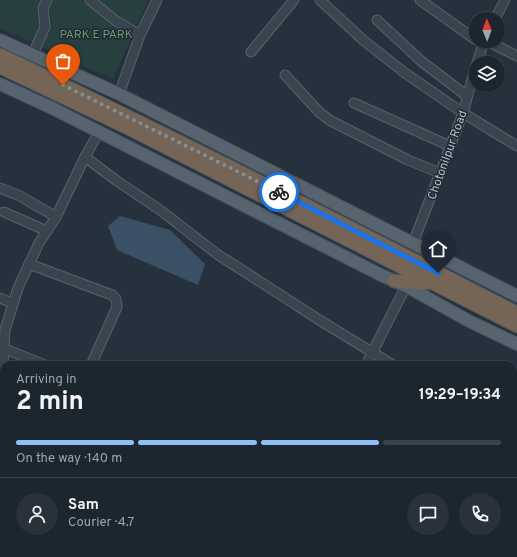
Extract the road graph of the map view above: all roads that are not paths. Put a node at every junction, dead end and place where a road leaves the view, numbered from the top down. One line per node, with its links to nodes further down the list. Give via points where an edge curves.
1 (47, 0): 16 (street, via 43,8 45,27)
2 (90, 0): 11 (street, via 116,21)
3 (157, 0): 11 (street)
4 (294, 0): 14 (street)
5 (320, 0): 25 (street, via 369,45)
6 (420, 0): 10 (street)
7 (505, 0): 8 (street)
8 (499, 12)
9 (376, 20): 23 (street, via 421,61)
10 (469, 34)
11 (140, 35): 22 (street)
12 (0, 40): 16 (main road)
13 (496, 48): 17 (street)
14 (251, 52)
15 (0, 55): 38 (highway, via 139,122)
16 (32, 56): 22 (main road)
17 (517, 56)
18 (0, 67): 38 (highway)
19 (285, 75): 30 (street, via 315,108 331,121)
20 (0, 84): 26 (main road)
21 (469, 89): 23 (street, Chotonilpur Road)
22 (119, 94): 35 (main road)
23 (467, 96): 25 (street, Chotonilpur Road)
24 (354, 103): 27 (street)
25 (463, 113): 27 (street, Chotonilpur Road); 28 (street)
26 (99, 132): 29 (street); 39 (main road)
27 (450, 146): 30 (street, Chotonilpur Road)
28 (517, 146)
29 (85, 157): 33 (street); 49 (street, via 217,254)
30 (440, 174): 35 (street, Chotonilpur Road)
31 (0, 188): 33 (street, via 20,196)
32 (4, 212): 34 (street)
33 (56, 217): 34 (street)
34 (47, 231): 37 (street)
35 (413, 243): 36 (main road)
36 (426, 250): 38 (highway); 41 (main road)
37 (29, 264): 43 (street); 52 (street, via 112,295 116,299 117,307)
38 (436, 278): 39 (highway); 44 (highway); 45 (highway)
39 (394, 281): 40 (main road)
40 (406, 286): 47 (main road); 49 (street)
41 (517, 296)
42 (0, 298): 43 (street)
43 (12, 303): 46 (street)
44 (517, 313)
45 (517, 326)
46 (2, 337): 48 (street)
47 (517, 344)
48 (4, 348): 50 (street); 51 (street)
49 (372, 353): 53 (street); 54 (street)
50 (2, 361)
51 (35, 361)
52 (92, 361)
53 (368, 361)
54 (386, 361)

